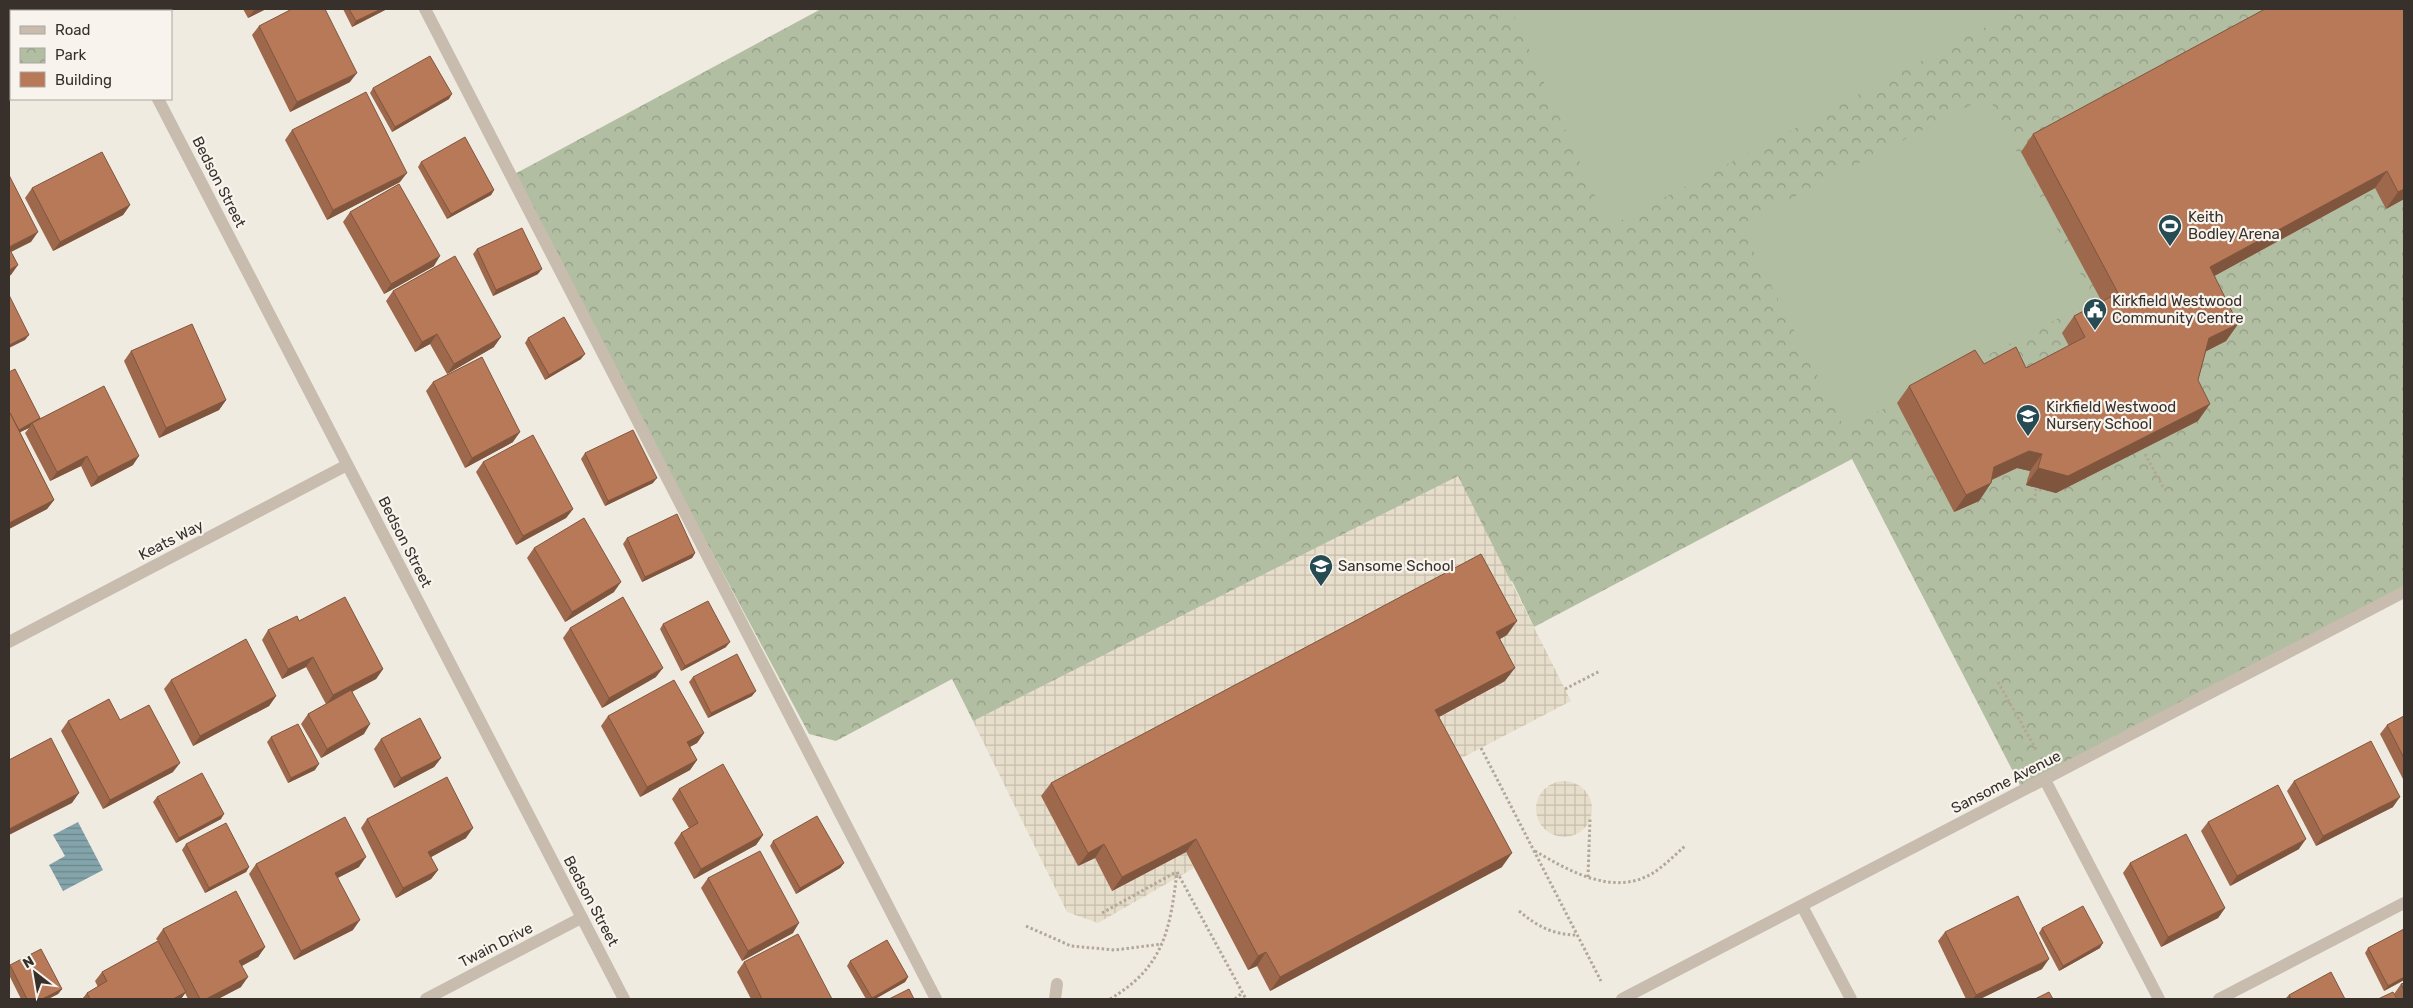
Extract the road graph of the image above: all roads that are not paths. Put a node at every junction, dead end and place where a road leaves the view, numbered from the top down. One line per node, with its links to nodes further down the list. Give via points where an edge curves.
1 (425, 9): 13 (street)
2 (159, 100): 3 (street, Bedson Street)
3 (347, 465): 5 (street, Keats Way); 9 (street, Bedson Street)
4 (2404, 592): 6 (street, Sansome Avenue)
5 (9, 642)
6 (2048, 778): 8 (street, Sansome Avenue); 17 (street)
7 (2404, 903): 18 (street)
8 (1802, 906): 15 (street, Sansome Avenue); 16 (street)
9 (581, 918): 11 (street, Twain Drive); 12 (street, Bedson Street)
10 (1057, 984): 14 (street)
11 (426, 999)
12 (624, 999)
13 (936, 999)
14 (1055, 999)
15 (1622, 999)
16 (1851, 999)
17 (2158, 999)
18 (2219, 999)

